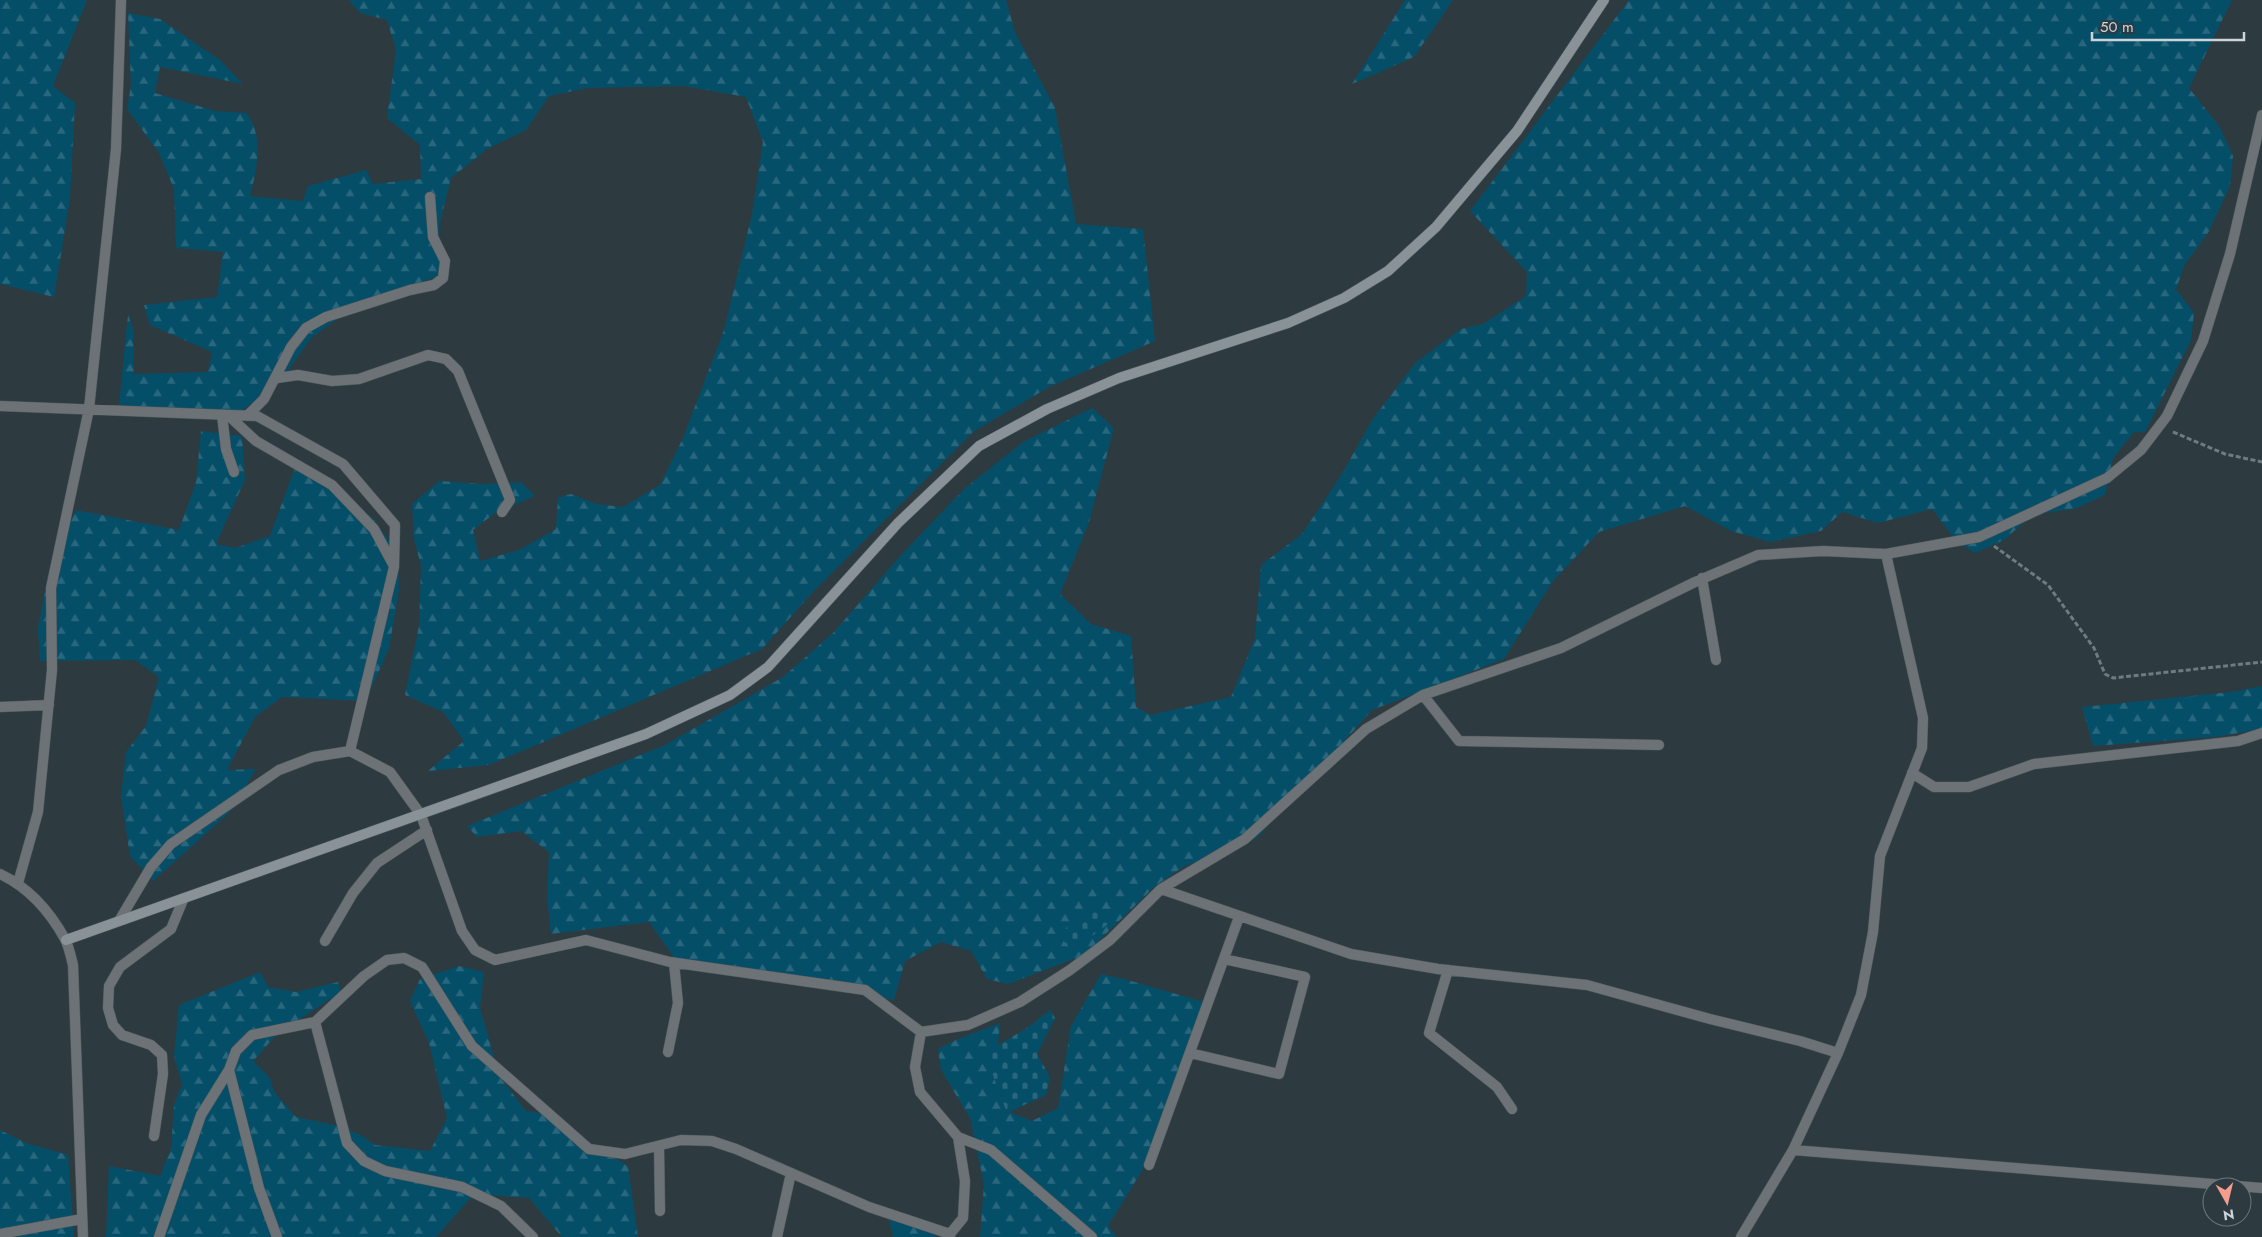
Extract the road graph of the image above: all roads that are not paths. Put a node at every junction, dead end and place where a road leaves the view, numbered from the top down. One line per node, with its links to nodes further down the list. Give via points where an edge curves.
1 (121, 0): 7 (street, via 116,149)
2 (1604, 0): 23 (street, via 1517,131 1436,227 1388,270 1344,298 1288,323 1119,378 1047,409 979,446 898,523 768,667 730,695 646,734)
3 (2262, 115): 12 (street, via 2230,254 2203,341 2167,416 2141,450 2107,478 1980,537)
4 (430, 197): 5 (street, via 433,237 444,261 443,278 434,285 326,317 306,328 291,347)
5 (277, 378): 9 (street, via 264,399); 11 (street, via 360,379 428,356 446,359 458,371 510,500)
6 (0, 406): 7 (street)
7 (89, 409): 8 (street); 17 (street, via 51,588 52,670)
8 (225, 415): 9 (street); 10 (street, via 226,449); 13 (street, via 256,441 332,485 374,529)
9 (247, 416): 13 (street, via 257,416 343,464 395,526)
10 (234, 472)
11 (502, 512)
12 (1886, 554): 14 (street, via 1823,551 1758,555); 22 (street, via 1923,718 1922,748)
13 (394, 567): 21 (street)
14 (1702, 578): 15 (street); 16 (street, via 1561,648)
15 (1716, 660)
16 (1423, 696): 20 (street, via 1460,741); 27 (street, via 1366,729 1245,839)
17 (48, 705): 18 (street); 26 (street, via 38,812)
18 (0, 707)
19 (2262, 733): 22 (street, via 2238,741 2034,764 1969,787 1934,787)
20 (1659, 745)
21 (350, 751): 23 (street, via 390,772); 30 (street, via 313,757 279,770 171,844 151,867)
22 (1912, 773): 40 (street, via 1880,856 1874,932 1862,995)
23 (421, 815): 24 (street); 28 (street)
24 (427, 830): 32 (street, via 377,863 353,893); 34 (street, via 462,931 475,950 495,960 586,940)
25 (0, 874): 26 (street)
26 (18, 883): 31 (street, via 41,904)
27 (1161, 889): 29 (street); 37 (street, via 1110,940 1020,1002 968,1025)
28 (183, 900): 30 (street); 43 (street, via 171,929 120,967 109,986 108,1008 113,1024 122,1035 152,1046 162,1055 163,1074)
29 (1240, 917): 33 (street); 35 (street, via 1351,954)
30 (119, 921): 31 (street)
31 (66, 940): 51 (street, via 73,965)
32 (325, 941)
33 (1224, 960): 39 (street); 39 (street, via 1305,977 1279,1074)
34 (674, 963): 37 (street, via 865,990); 38 (street, via 678,1003)
35 (1448, 970): 40 (street, via 1587,985); 42 (street, via 1429,1033 1497,1087)
36 (315, 1022): 41 (street, via 252,1035 236,1051); 45 (street, via 364,976 387,960 404,958 422,967 472,1046 589,1149 625,1154); 57 (street, via 347,1143 364,1161 386,1171 462,1187 501,1206)
37 (921, 1032): 44 (street, via 914,1067 920,1092)
38 (668, 1052)
39 (1190, 1053): 47 (street)
40 (1838, 1053): 46 (street)
41 (228, 1070): 55 (street, via 201,1115); 56 (street, via 260,1188)
42 (1512, 1110)
43 (154, 1136)
44 (958, 1137): 53 (street, via 965,1181 963,1218); 59 (street, via 991,1150)
45 (659, 1146): 48 (street, via 681,1140 712,1141); 50 (street)
46 (1793, 1150): 49 (street); 60 (street)
47 (1149, 1165)
48 (792, 1173): 53 (street, via 869,1207); 58 (street)
49 (2262, 1188)
50 (660, 1211)
51 (82, 1219): 52 (street); 54 (street)
52 (0, 1234)
53 (950, 1235)
54 (83, 1237)
55 (159, 1237)
56 (277, 1237)
57 (533, 1237)
58 (777, 1237)
59 (1092, 1237)
60 (1741, 1237)

